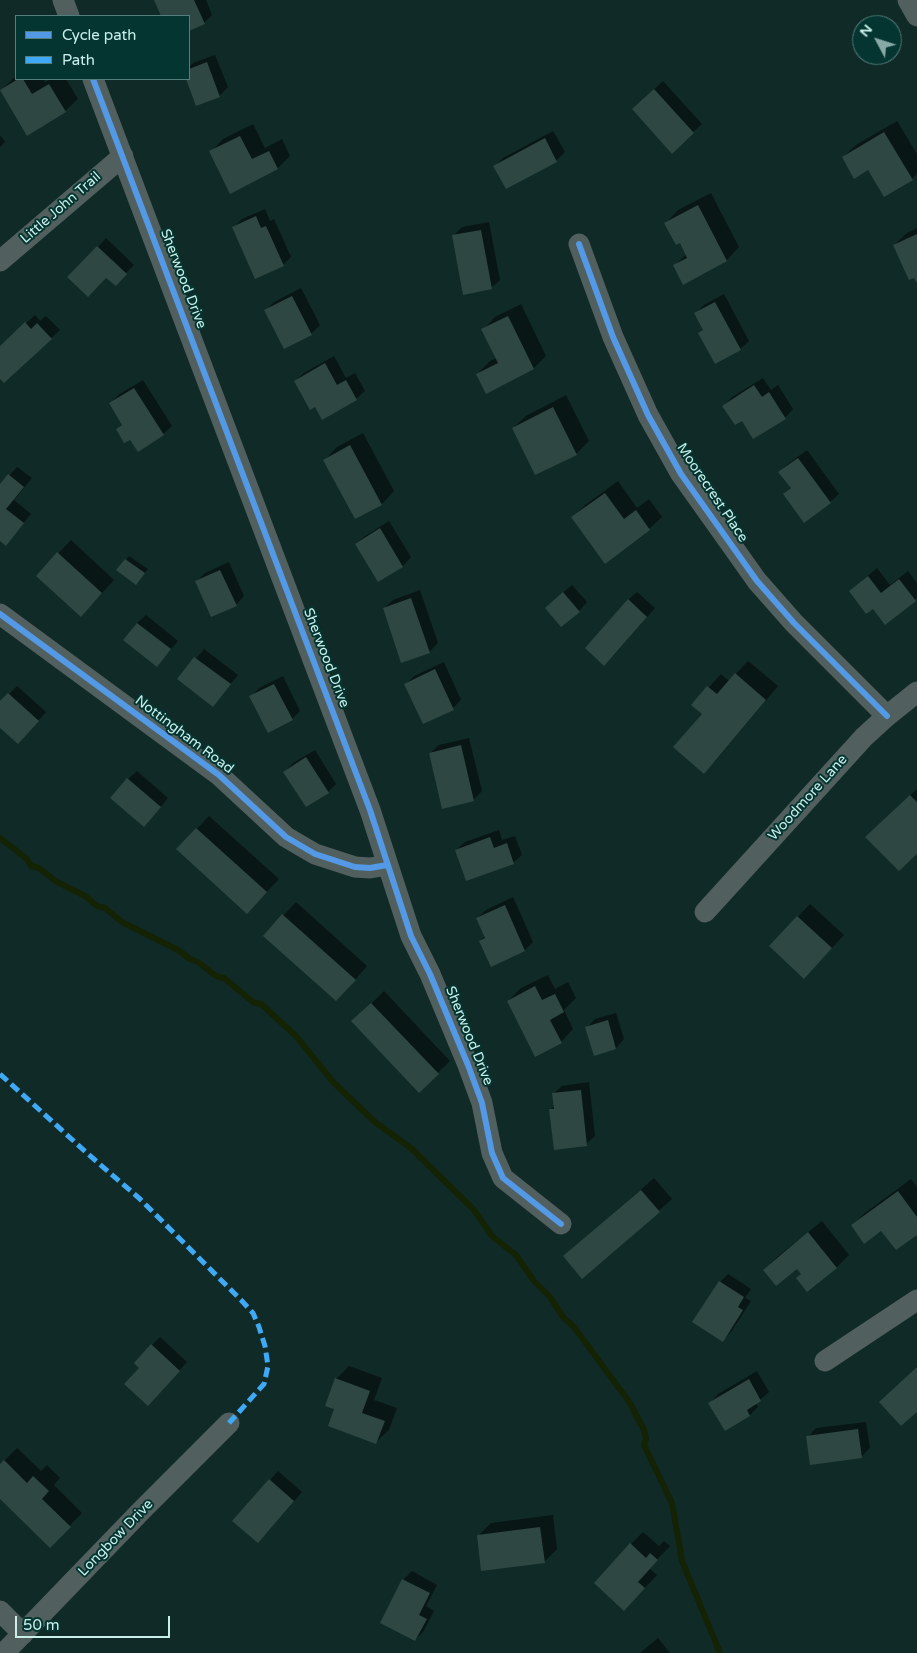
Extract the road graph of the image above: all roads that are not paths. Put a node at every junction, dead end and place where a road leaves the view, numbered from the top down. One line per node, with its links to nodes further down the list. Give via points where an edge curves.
1 (63, 0): 3 (street)
2 (908, 0): 4 (street)
3 (69, 15)
4 (917, 16)
5 (93, 80): 6 (street, Sherwood Drive)
6 (123, 156): 8 (street, Little John Trail); 12 (street, Sherwood Drive, via 370,810)
7 (579, 244): 11 (street, Moorecrest Place, via 613,337 648,415 681,474 757,581)
8 (0, 261)
9 (0, 614): 12 (street, Nottingham Road, via 219,775 286,837 315,854 355,867)
10 (917, 692): 11 (street, Woodmore Lane)
11 (887, 716): 13 (street, Woodmore Lane, via 792,814)
12 (387, 865): 14 (street, Sherwood Drive, via 411,936 468,1065 482,1103 492,1153 503,1178)
13 (705, 912)
14 (562, 1224)
15 (917, 1300): 16 (street)
16 (825, 1362)
17 (229, 1423): 19 (street, Longbow Drive)
18 (0, 1611): 19 (street)
19 (24, 1634): 20 (street, Longbow Drive)
20 (4, 1653)

